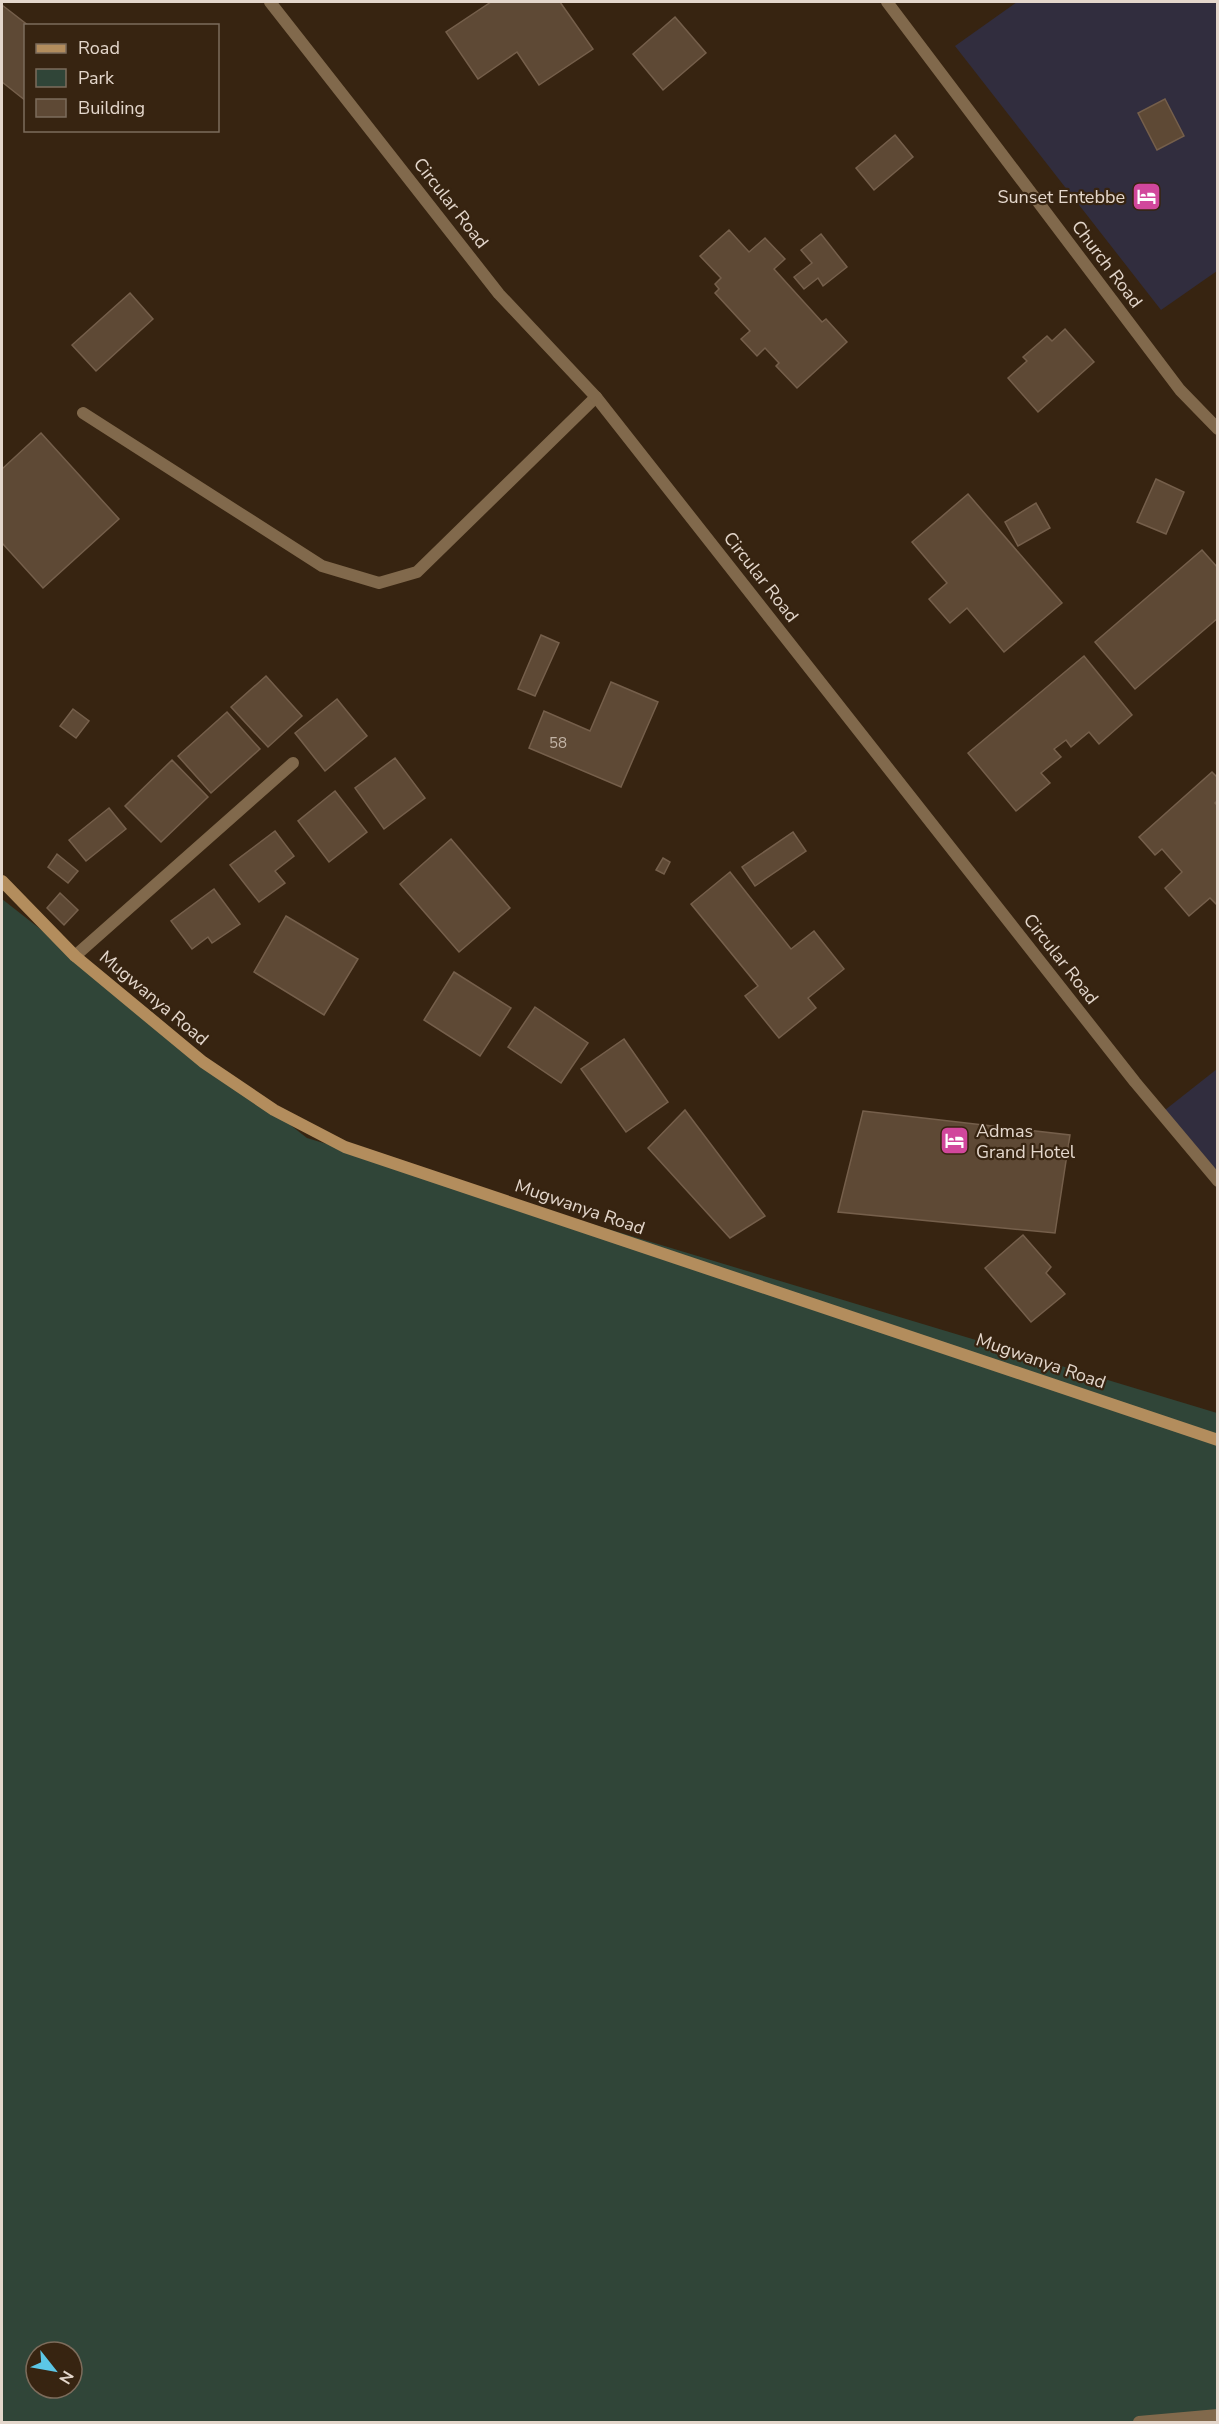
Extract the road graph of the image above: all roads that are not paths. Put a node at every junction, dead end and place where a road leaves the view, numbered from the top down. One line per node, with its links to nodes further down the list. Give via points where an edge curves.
1 (270, 2): 3 (street, Circular Road, via 499,294)
2 (887, 2): 5 (street, Church Road, via 1180,390)
3 (596, 397): 4 (street, via 417,572 380,583 322,566); 9 (street, Circular Road, via 1135,1082)
4 (83, 413)
5 (1218, 429)
6 (293, 764): 8 (street)
7 (2, 881): 8 (street, Mugwanya Road)
8 (75, 956): 10 (street, Mugwanya Road, via 203,1062 274,1110 345,1147)
9 (1218, 1181)
10 (1218, 1440)
11 (1218, 2415): 12 (street)
12 (1139, 2422)

